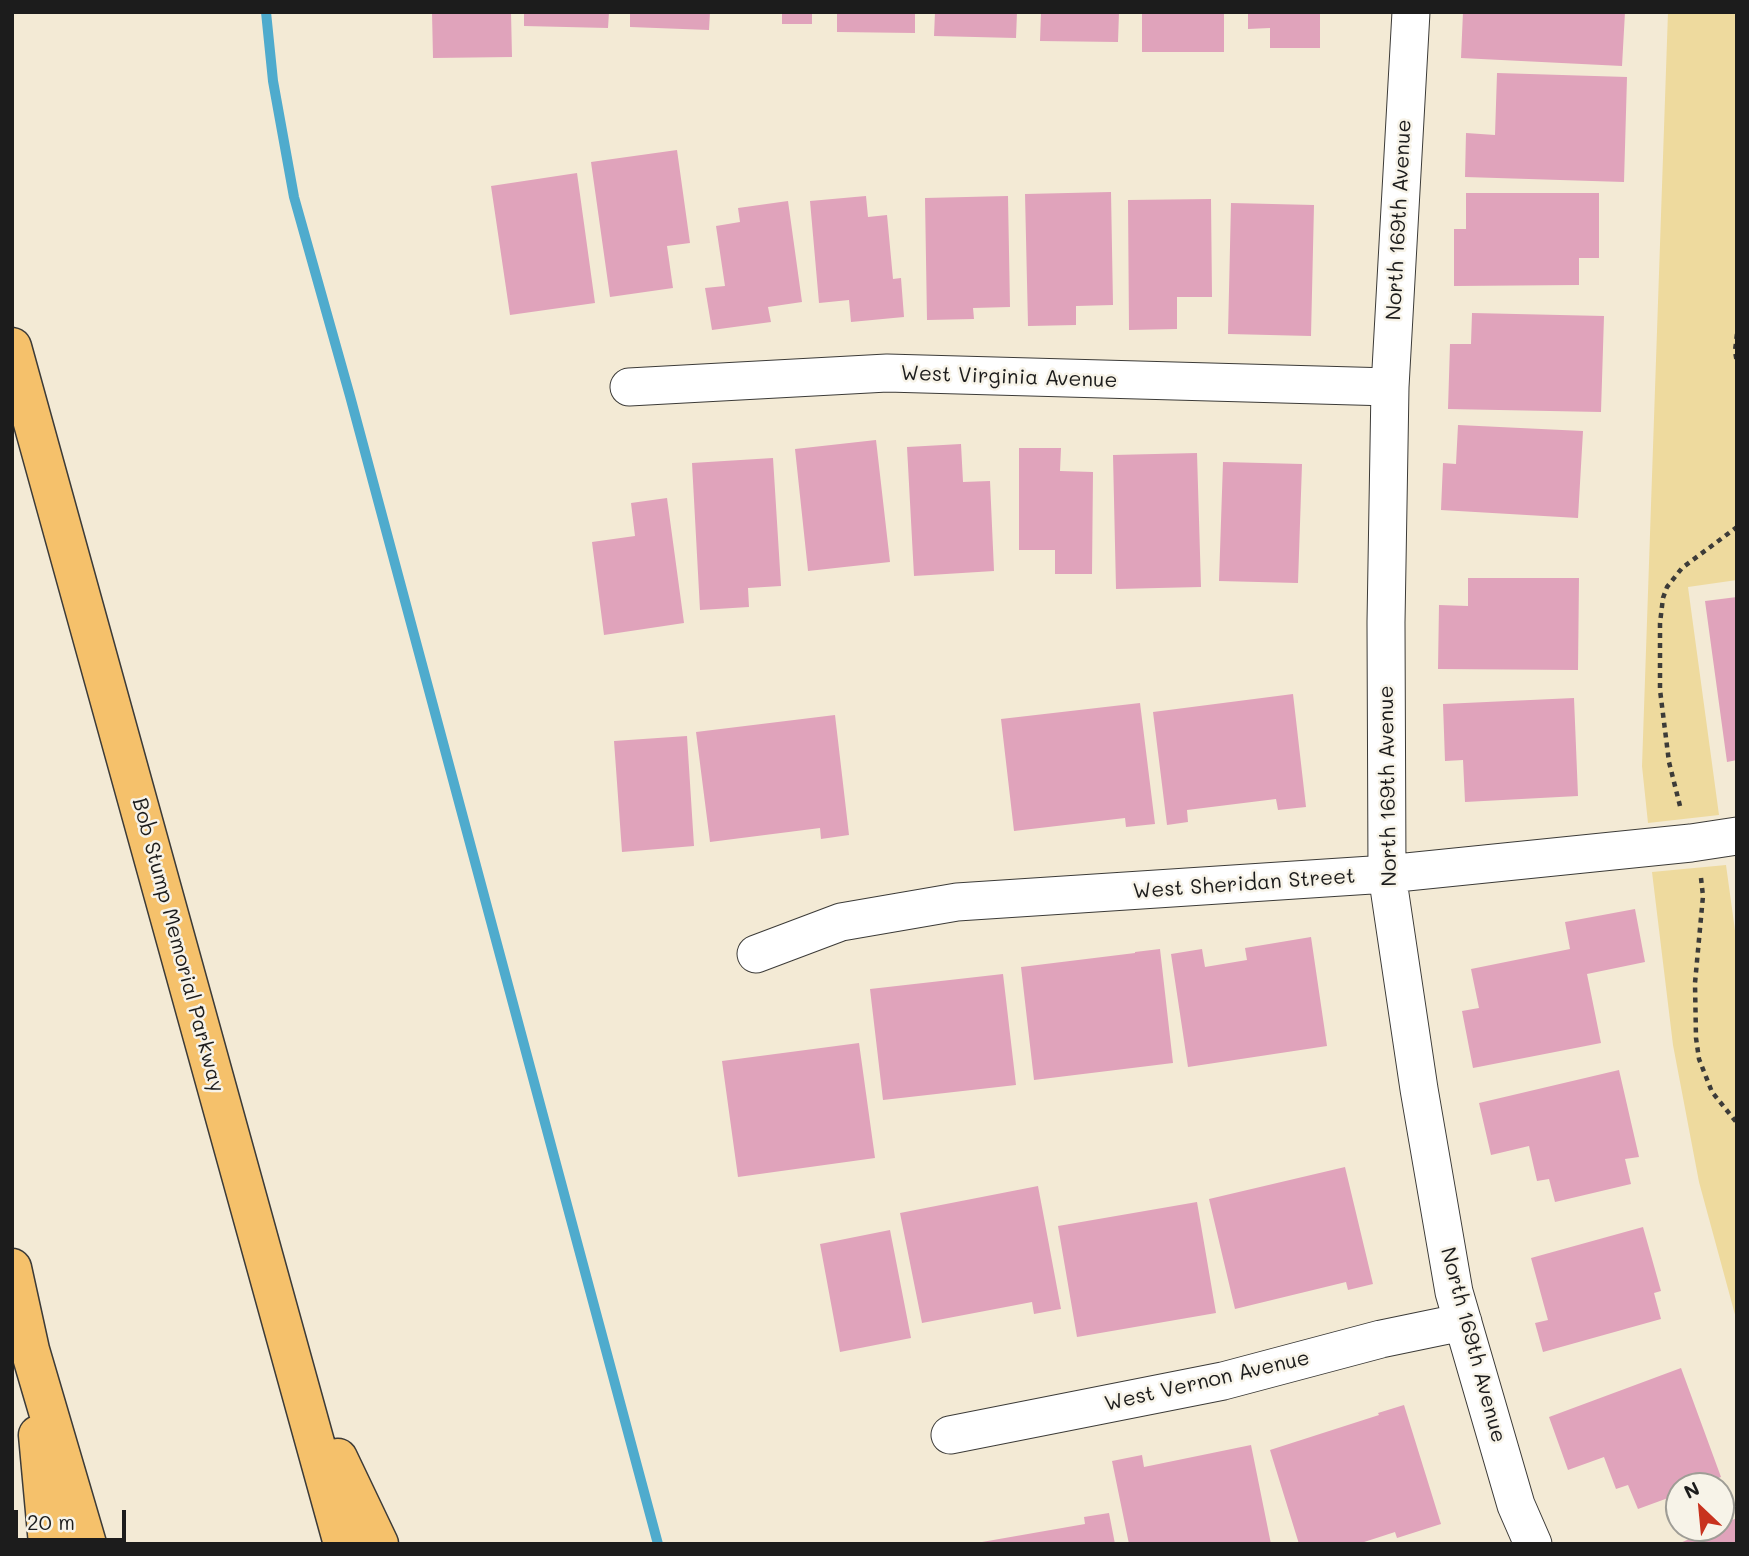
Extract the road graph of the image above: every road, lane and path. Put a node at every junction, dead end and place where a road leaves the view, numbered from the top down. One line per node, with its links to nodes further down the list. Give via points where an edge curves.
1 (1411, 12): 6 (street, North 169th Avenue)
2 (1737, 334): 4 (path)
3 (12, 347): 13 (highway, Bob Stump Memorial Parkway)
4 (1737, 363)
5 (629, 387): 6 (street, West Virginia Avenue, via 887,373)
6 (1390, 387): 8 (street, North 169th Avenue)
7 (1737, 836): 8 (street, West Sheridan Street)
8 (1387, 874): 9 (street, West Sheridan Street, via 957,902 841,922); 11 (street, North 169th Avenue, via 1419,1089)
9 (756, 954)
10 (12, 1268): 12 (highway)
11 (1463, 1322): 14 (street, West Vernon Avenue, via 1223,1381); 19 (street, North 169th Avenue, via 1516,1505)
12 (30, 1350): 15 (highway); 16 (highway)
13 (296, 1371): 17 (highway, Bob Stump Memorial Parkway); 18 (highway)
14 (950, 1435)
15 (48, 1544)
16 (87, 1544)
17 (343, 1544)
18 (379, 1544)
19 (1533, 1544)

